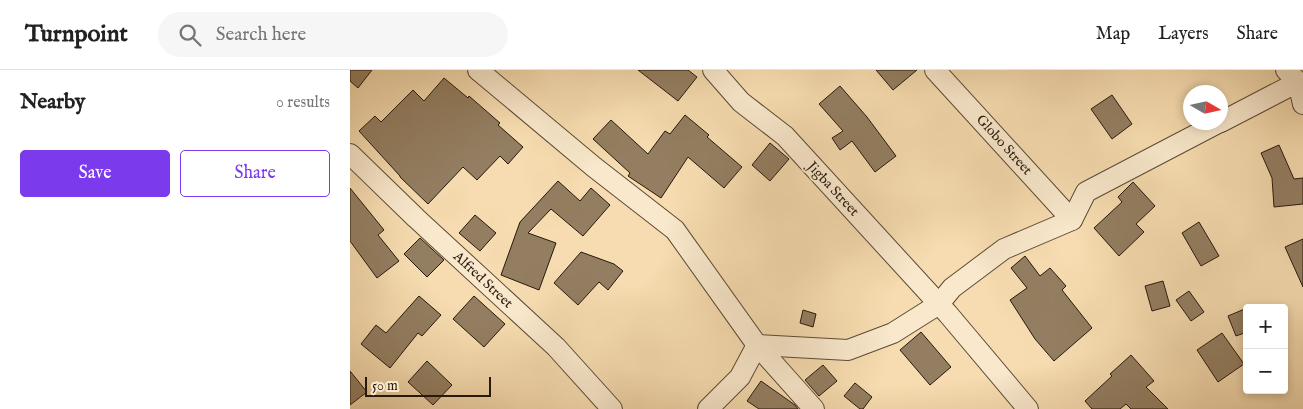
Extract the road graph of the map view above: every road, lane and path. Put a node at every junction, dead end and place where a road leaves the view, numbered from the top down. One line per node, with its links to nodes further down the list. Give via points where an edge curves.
1 (478, 70): 11 (street, via 675,230)
2 (713, 70): 10 (street, Jigba Street, via 740,102 785,136)
3 (936, 70): 9 (street, Globo Street)
4 (1292, 76): 5 (street); 6 (street)
5 (1303, 104)
6 (1228, 117)
7 (1205, 130): 9 (street, via 1086,192)
8 (350, 154): 12 (street, Alfred Street, via 556,347)
9 (1072, 220): 10 (street, via 1004,250 952,288)
10 (943, 309): 11 (street, via 848,350); 15 (street, Jigba Street)
11 (757, 345): 13 (street, via 740,377); 14 (street)
12 (612, 409)
13 (708, 409)
14 (814, 409)
15 (1028, 409)

